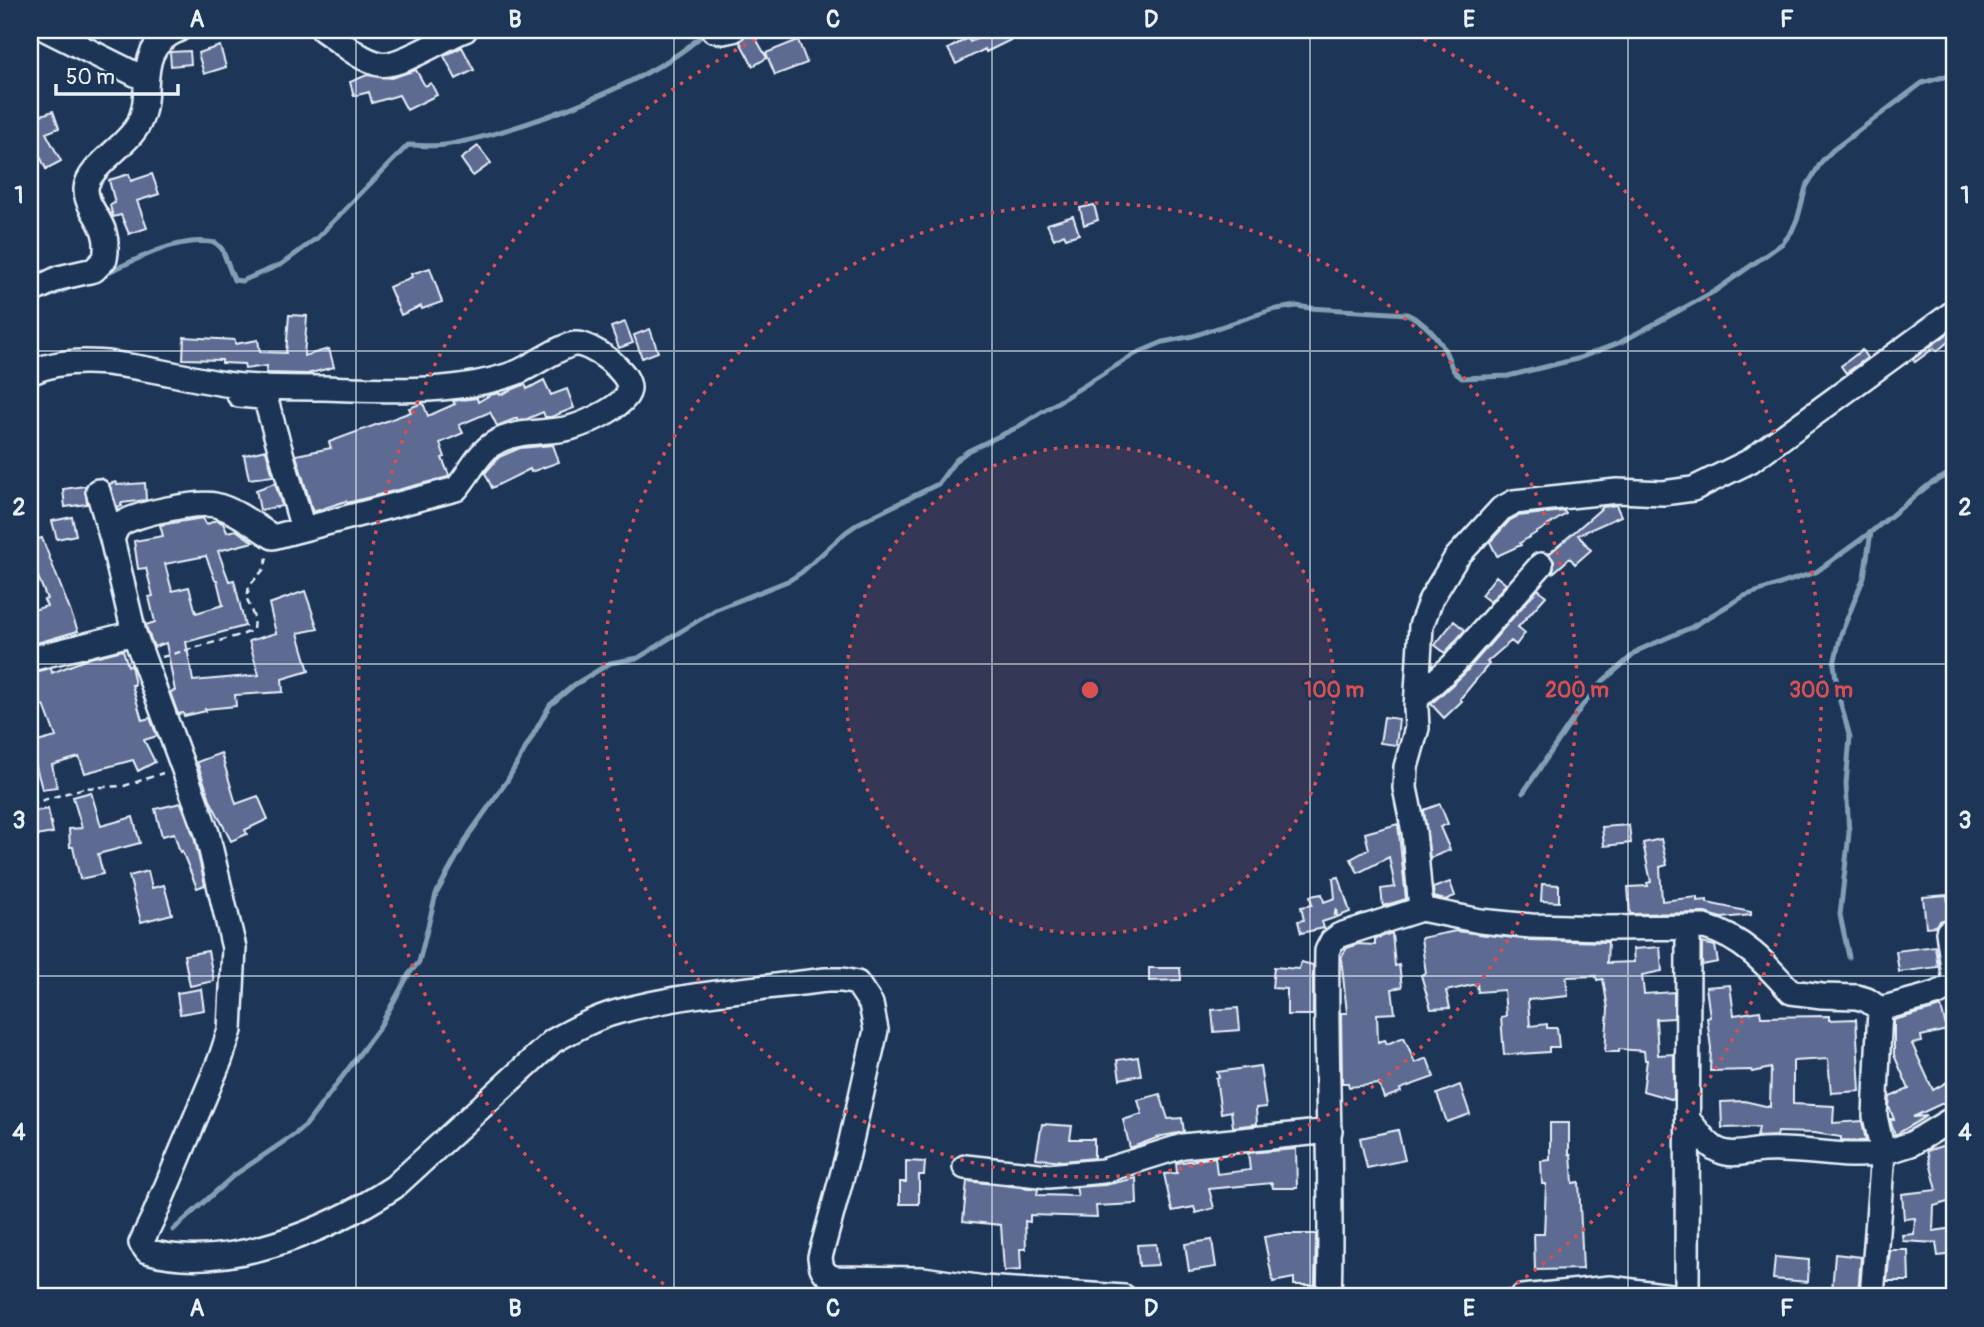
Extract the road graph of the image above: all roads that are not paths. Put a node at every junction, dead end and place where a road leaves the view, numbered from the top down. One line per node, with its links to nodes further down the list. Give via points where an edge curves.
1 (47, 30): 7 (street)
2 (323, 30): 3 (street, via 360,56 383,65)
3 (465, 30)
4 (713, 30): 5 (street)
5 (733, 30)
6 (164, 33): 7 (street)
7 (145, 79): 8 (street, via 144,109 132,136 89,177 86,190 106,236 105,259 94,270 59,278)
8 (30, 292)
9 (1954, 312): 18 (street, via 1750,461 1693,489 1617,491 1514,502 1501,509 1456,558 1431,599 1421,626)
10 (30, 373): 11 (street, via 68,361 135,367)
11 (231, 385): 13 (street, via 237,395 261,397 267,404); 13 (street, via 428,389 517,372 572,344 586,345 603,355 626,379 630,388 616,408 570,428 507,437 491,445 456,489)
12 (98, 491): 14 (street)
13 (303, 529): 14 (street, via 273,537 230,511 202,503 131,518 120,525)
14 (113, 539): 16 (street)
15 (1541, 565): 18 (street, via 1453,665)
16 (134, 633): 17 (street); 29 (street, via 207,833 234,948 230,1030 143,1236 141,1243 147,1251 183,1259 233,1255 296,1236 368,1204 394,1187 553,1041 577,1027 616,1012 674,1000 842,979 857,983 866,993 876,1030 821,1268 834,1278 923,1279 984,1288)
17 (30, 659)
18 (1417, 698): 19 (street, via 1417,728 1405,788)
19 (1421, 909): 20 (street, via 1531,926); 26 (street, via 1340,935 1327,951)
20 (1688, 928): 23 (street, via 1705,927 1736,940 1763,960 1791,992 1857,997); 25 (street)
21 (1948, 932): 22 (street)
22 (1954, 978): 23 (street, via 1953,985 1936,994)
23 (1880, 1009): 27 (street, via 1875,1116)
24 (1954, 1118): 27 (street, via 1911,1144)
25 (1689, 1121): 27 (street, via 1716,1150 1728,1154 1798,1150 1860,1157); 33 (street)
26 (1330, 1131): 28 (street, via 1183,1146 1103,1171 1048,1176); 30 (street)
27 (1883, 1153): 34 (street)
28 (965, 1167)
29 (1124, 1297)
30 (1329, 1297)
31 (1522, 1297): 32 (street, via 1610,1289)
32 (1678, 1297)
33 (1687, 1297)
34 (1872, 1297)

